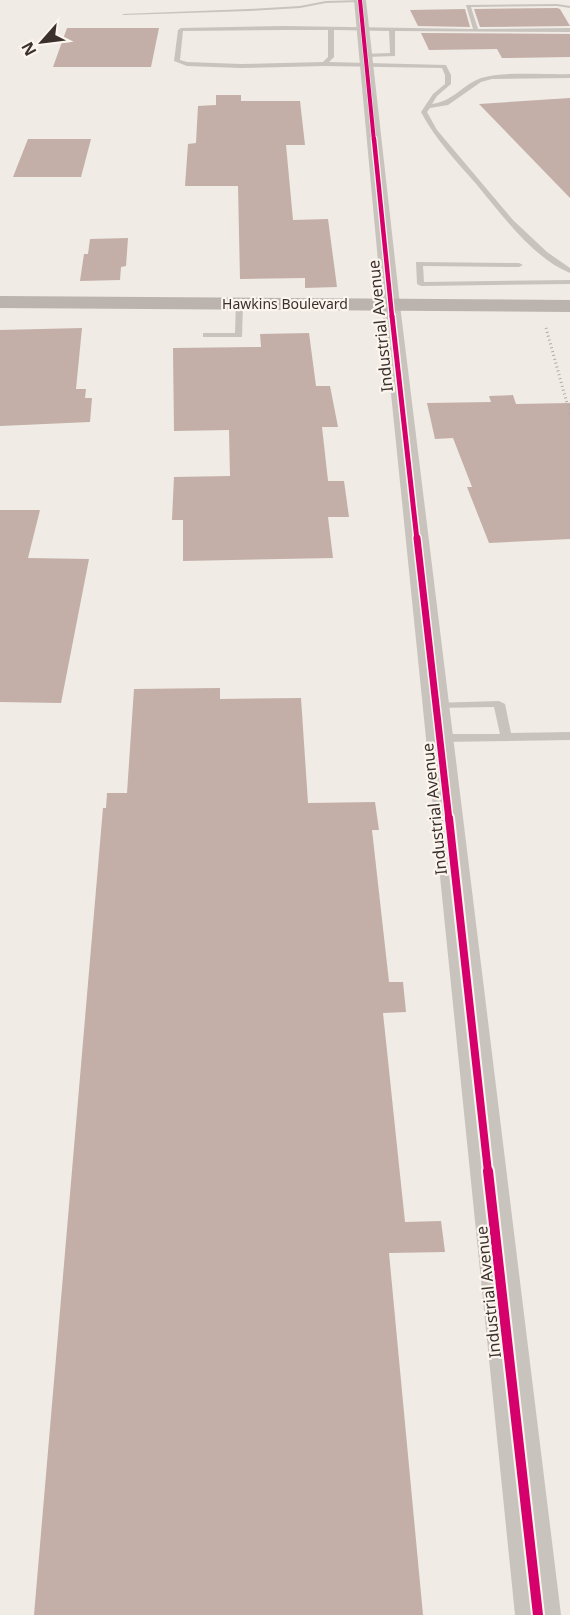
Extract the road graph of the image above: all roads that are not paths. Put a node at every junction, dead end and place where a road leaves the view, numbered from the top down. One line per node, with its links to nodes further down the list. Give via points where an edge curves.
1 (360, 1): 3 (lane); 8 (street, Industrial Avenue)
2 (570, 7): 7 (lane, via 468,6)
3 (124, 14)
4 (331, 29): 8 (lane); 9 (lane, via 331,57); 9 (lane, via 181,30 177,62 230,66)
5 (392, 30): 7 (lane); 8 (lane); 8 (lane, via 393,55)
6 (570, 30): 7 (lane)
7 (476, 31)
8 (365, 50): 9 (lane); 11 (lane, via 444,66 448,84); 17 (street, Industrial Avenue)
9 (325, 64)
10 (570, 76): 11 (lane, via 491,77 446,105)
11 (428, 106): 13 (lane, via 423,112 434,131 471,176 544,254)
12 (519, 265): 14 (lane, via 418,264 421,284)
13 (570, 271)
14 (570, 282)
15 (0, 302): 16 (main road, Hawkins Boulevard)
16 (239, 304): 17 (main road, Hawkins Boulevard); 19 (lane, via 239,335)
17 (391, 305): 18 (main road, Hawkins Boulevard); 20 (street, Industrial Avenue)
18 (570, 306)
19 (206, 335)
20 (436, 705): 22 (lane, via 499,704); 23 (street, Industrial Avenue)
21 (570, 735): 22 (lane)
22 (506, 737): 23 (lane)
23 (440, 738): 24 (street, Industrial Avenue)
24 (538, 1615)

